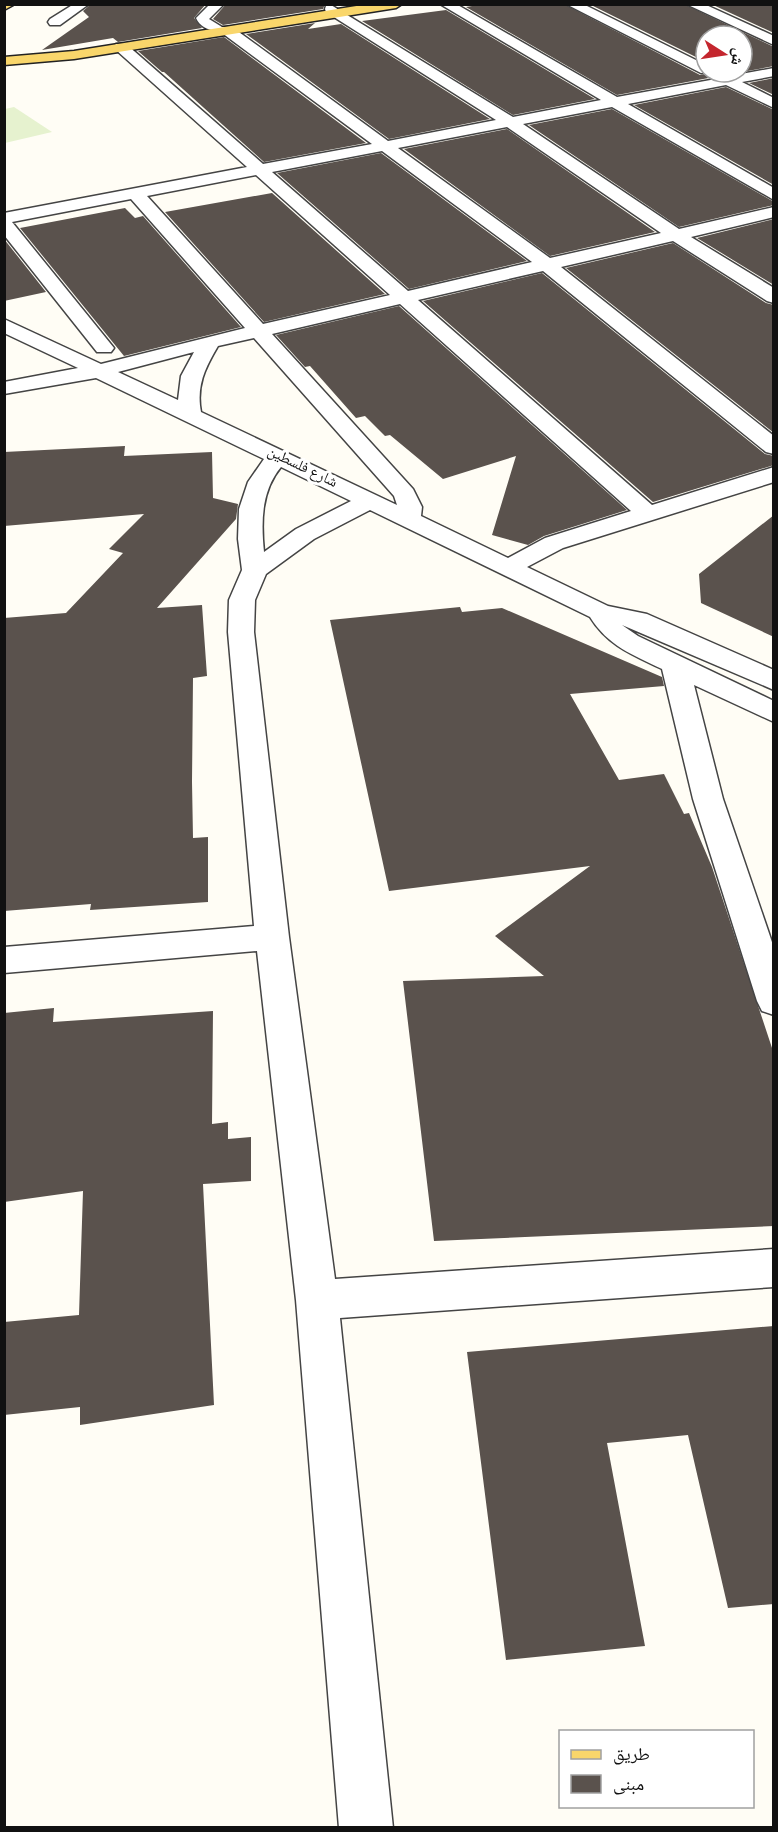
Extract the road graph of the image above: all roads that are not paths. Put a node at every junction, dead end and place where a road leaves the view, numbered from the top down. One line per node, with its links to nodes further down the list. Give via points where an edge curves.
1 (9, 4): 9 (main road)
2 (83, 4): 11 (street)
3 (218, 4): 12 (street, via 202,18)
4 (358, 4): 10 (main road)
5 (396, 4): 10 (main road)
6 (446, 4): 22 (street)
7 (572, 4): 17 (street)
8 (692, 4): 13 (street)
9 (4, 6)
10 (335, 11): 12 (main road); 24 (street)
11 (55, 22)
12 (221, 28): 14 (main road); 15 (main road, via 66,48); 25 (street)
13 (774, 41)
14 (121, 47): 16 (main road); 26 (street)
15 (4, 49)
16 (4, 61)
17 (694, 64)
18 (774, 72): 19 (street)
19 (754, 76)
20 (712, 84): 22 (street)
21 (734, 84): 23 (street)
22 (615, 102): 24 (street); 28 (street)
23 (774, 104)
24 (510, 122): 25 (street); 32 (street)
25 (385, 146): 26 (street); 33 (street)
26 (259, 169): 27 (street); 34 (street)
27 (135, 193): 30 (street); 37 (street)
28 (774, 195)
29 (774, 212): 32 (street)
30 (4, 218)
31 (4, 223): 39 (street)
32 (676, 234): 33 (street); 35 (street)
33 (546, 264): 34 (street); 43 (street)
34 (404, 297): 37 (street); 47 (street)
35 (774, 297)
36 (4, 325): 40 (street, شارع فلسطين)
37 (258, 331): 38 (street); 48 (street, via 405,494 410,507)
38 (211, 342): 40 (street); 42 (street, via 189,379 187,400)
39 (104, 348)
40 (98, 371): 41 (street); 42 (street, شارع فلسطين)
41 (4, 388)
42 (191, 414): 44 (street, شارع فلسطين)
43 (774, 447)
44 (278, 456): 46 (street, شارع فلسطين); 50 (street, via 264,470 254,495 250,527)
45 (774, 474): 47 (street)
46 (370, 501): 48 (street, شارع فلسطين); 50 (street, via 305,534)
47 (648, 514): 49 (street, via 545,547)
48 (408, 520): 49 (street, شارع فلسطين)
49 (509, 568): 51 (street, شارع فلسطين)
50 (255, 570): 55 (street, via 242,600 240,632)
51 (600, 612): 52 (street, شارع فلسطين, via 618,635); 53 (street, شارع فلسطين, via 638,620)
52 (675, 666): 54 (street, شارع فلسطين); 57 (street, via 708,799)
53 (774, 681)
54 (774, 713)
55 (272, 937): 56 (street); 59 (street)
56 (4, 960)
57 (774, 1001)
58 (774, 1268): 59 (street)
59 (317, 1300): 60 (street)
60 (366, 1827)

